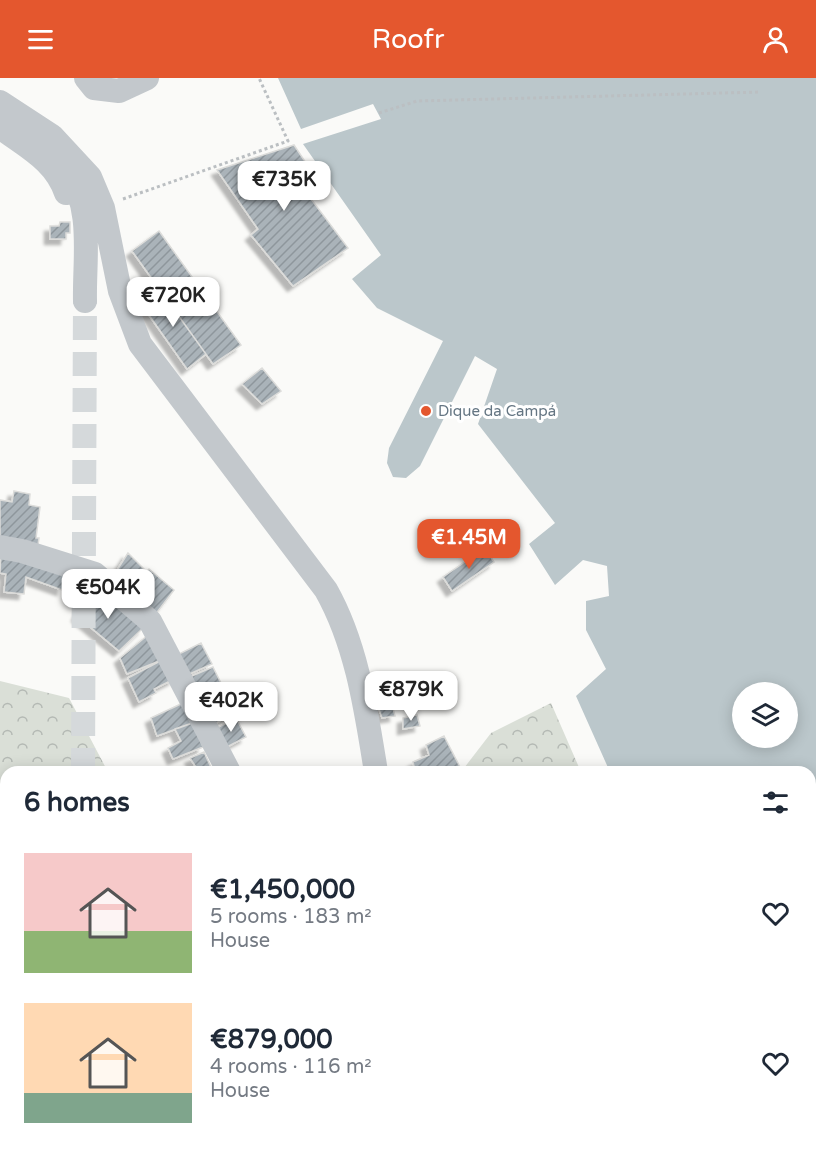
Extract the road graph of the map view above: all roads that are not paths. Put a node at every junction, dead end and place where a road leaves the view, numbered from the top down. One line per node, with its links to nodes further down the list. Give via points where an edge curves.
1 (86, 78): 2 (street, via 94,88 119,91)
2 (147, 78)
3 (2, 111): 4 (street, via 52,153 76,183 85,212); 7 (street, via 52,136 90,177 103,208 120,291 140,344 315,574 332,602 360,683)
4 (85, 302)
5 (0, 547): 6 (street, via 95,574 150,621)
6 (226, 766)
7 (375, 766)

